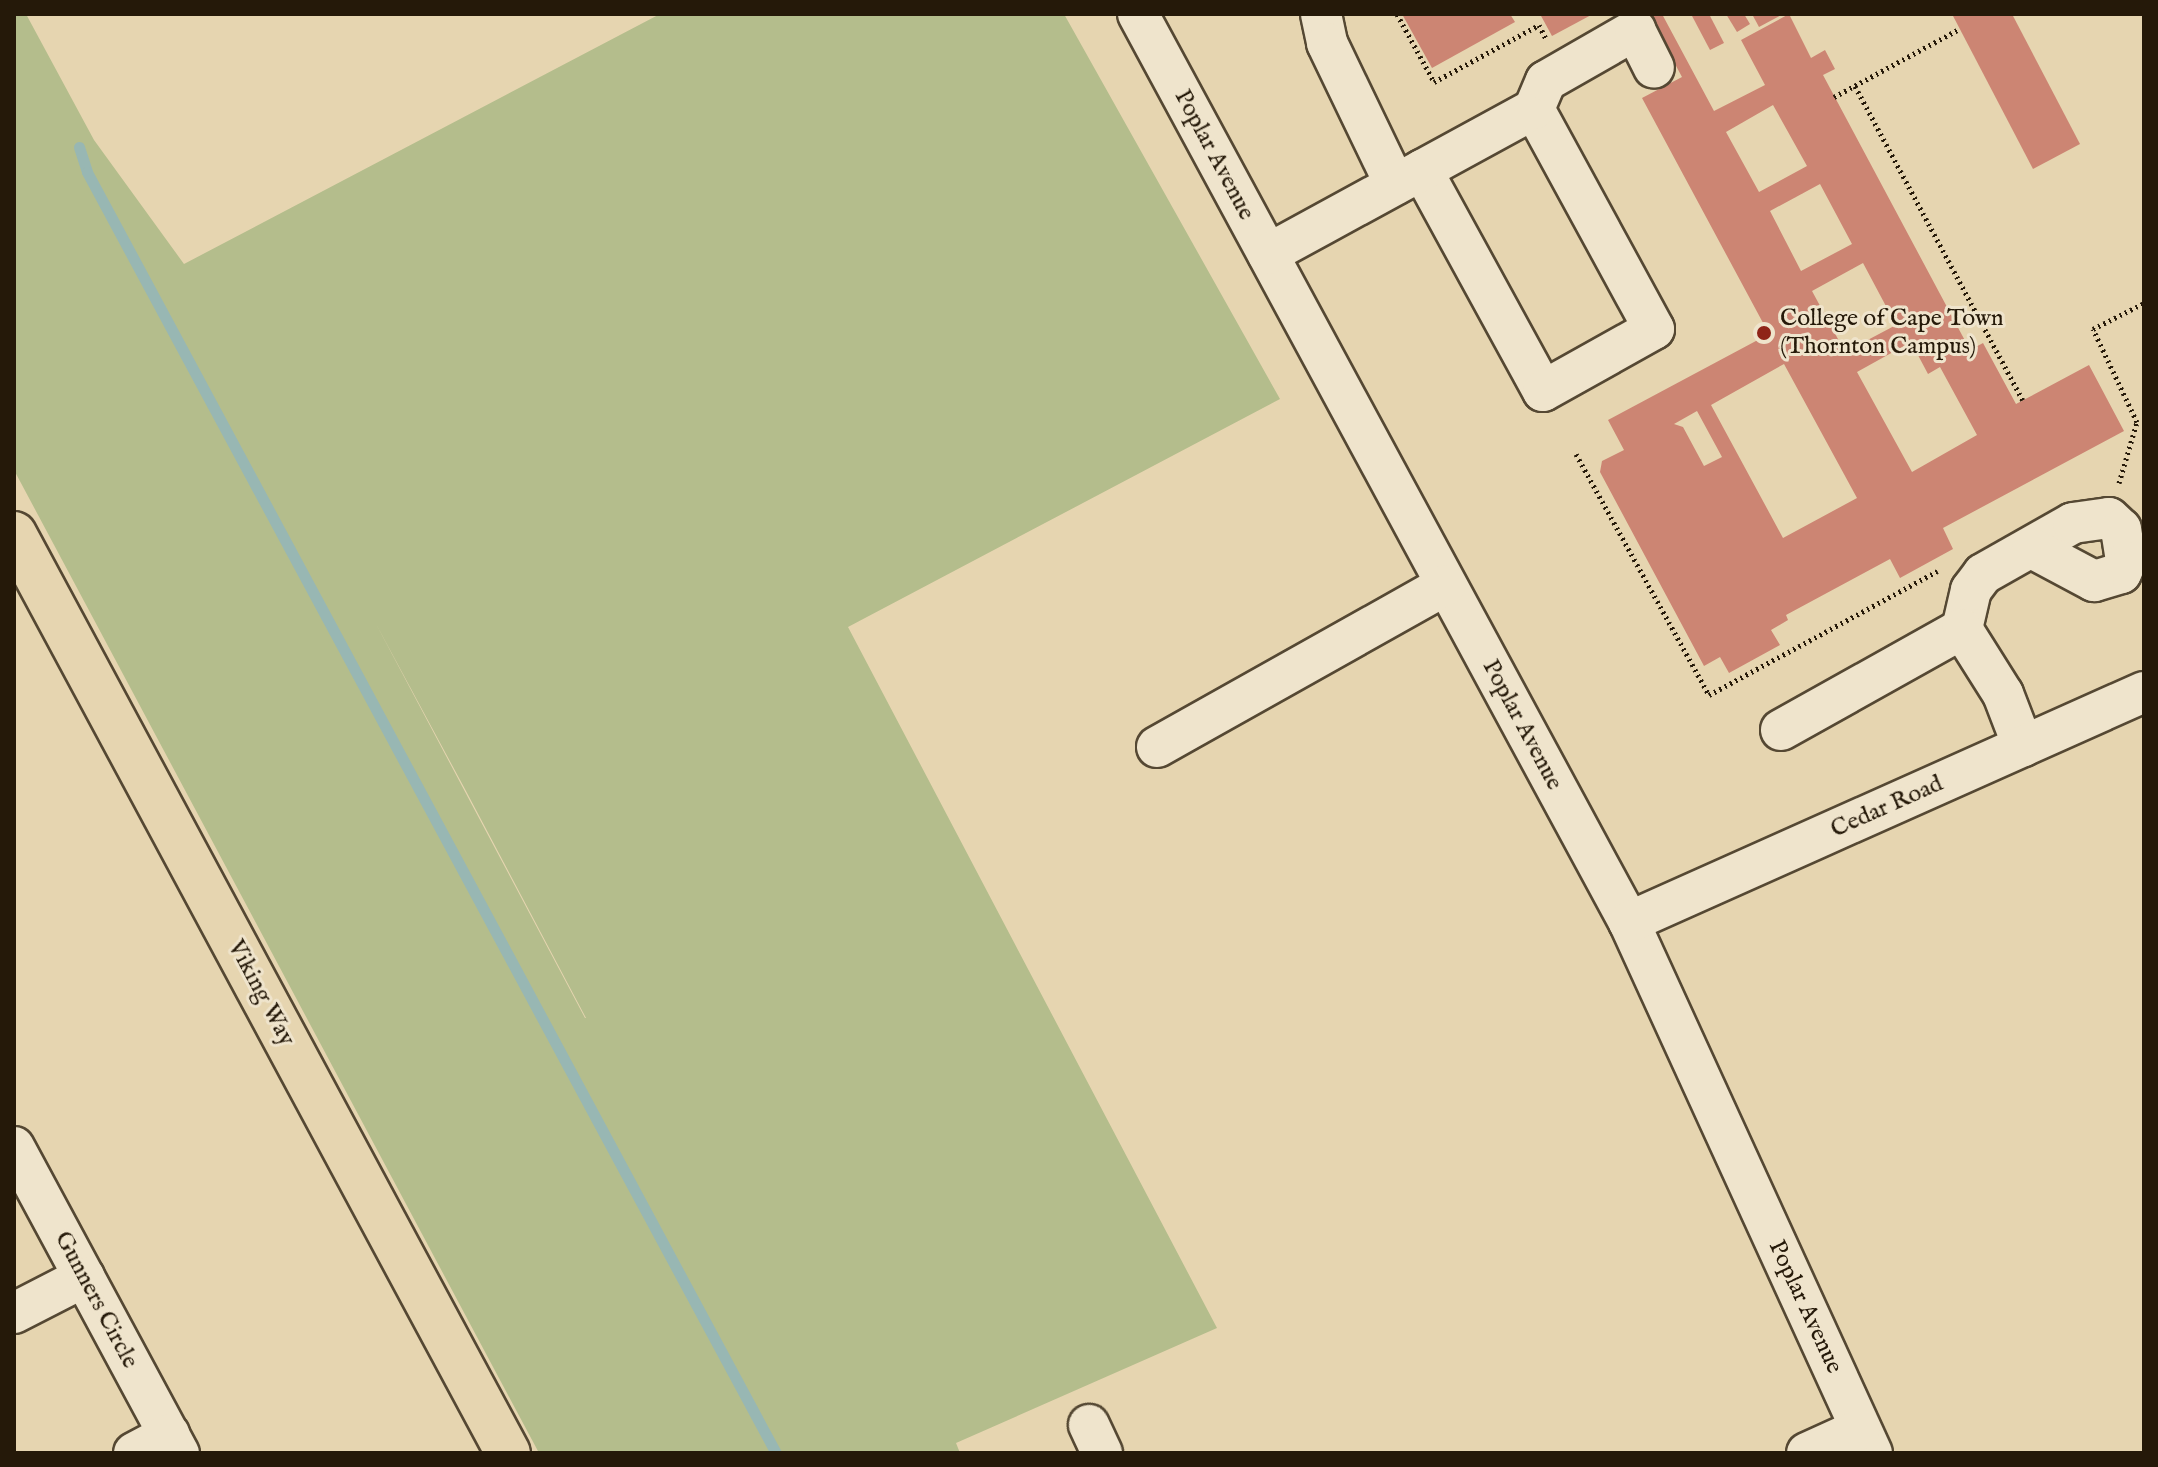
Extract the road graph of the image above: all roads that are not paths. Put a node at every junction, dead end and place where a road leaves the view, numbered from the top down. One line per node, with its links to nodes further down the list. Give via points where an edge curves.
1 (1138, 14): 6 (street, Poplar Avenue)
2 (1321, 14): 5 (street, via 1327,43)
3 (1654, 68): 4 (street, via 1635,30 1546,81)
4 (1534, 109): 5 (street); 5 (street, via 1654,329 1543,391)
5 (1408, 177): 6 (street)
6 (1268, 254): 9 (street, Poplar Avenue)
7 (14, 534): 22 (main road, Viking Way)
8 (2032, 548): 8 (street, via 2073,523 2109,518 2121,529 2126,545 2121,573 2109,580 2077,575); 10 (street, via 2002,561 1978,580)
9 (1446, 585): 14 (street); 15 (street, Poplar Avenue)
10 (1962, 629): 12 (street); 13 (street, via 2003,694)
11 (2144, 692): 13 (street, Cedar Road)
12 (1781, 730)
13 (2023, 746): 15 (street, Cedar Road)
14 (1157, 747)
15 (1629, 922): 19 (street, Poplar Avenue)
16 (17, 1161): 17 (street, Gunners Circle)
17 (84, 1277): 18 (street); 20 (street, Gunners Circle)
18 (14, 1313)
19 (1866, 1441): 23 (street)
20 (174, 1444): 21 (street)
21 (134, 1453)
22 (508, 1453)
23 (1807, 1453)

